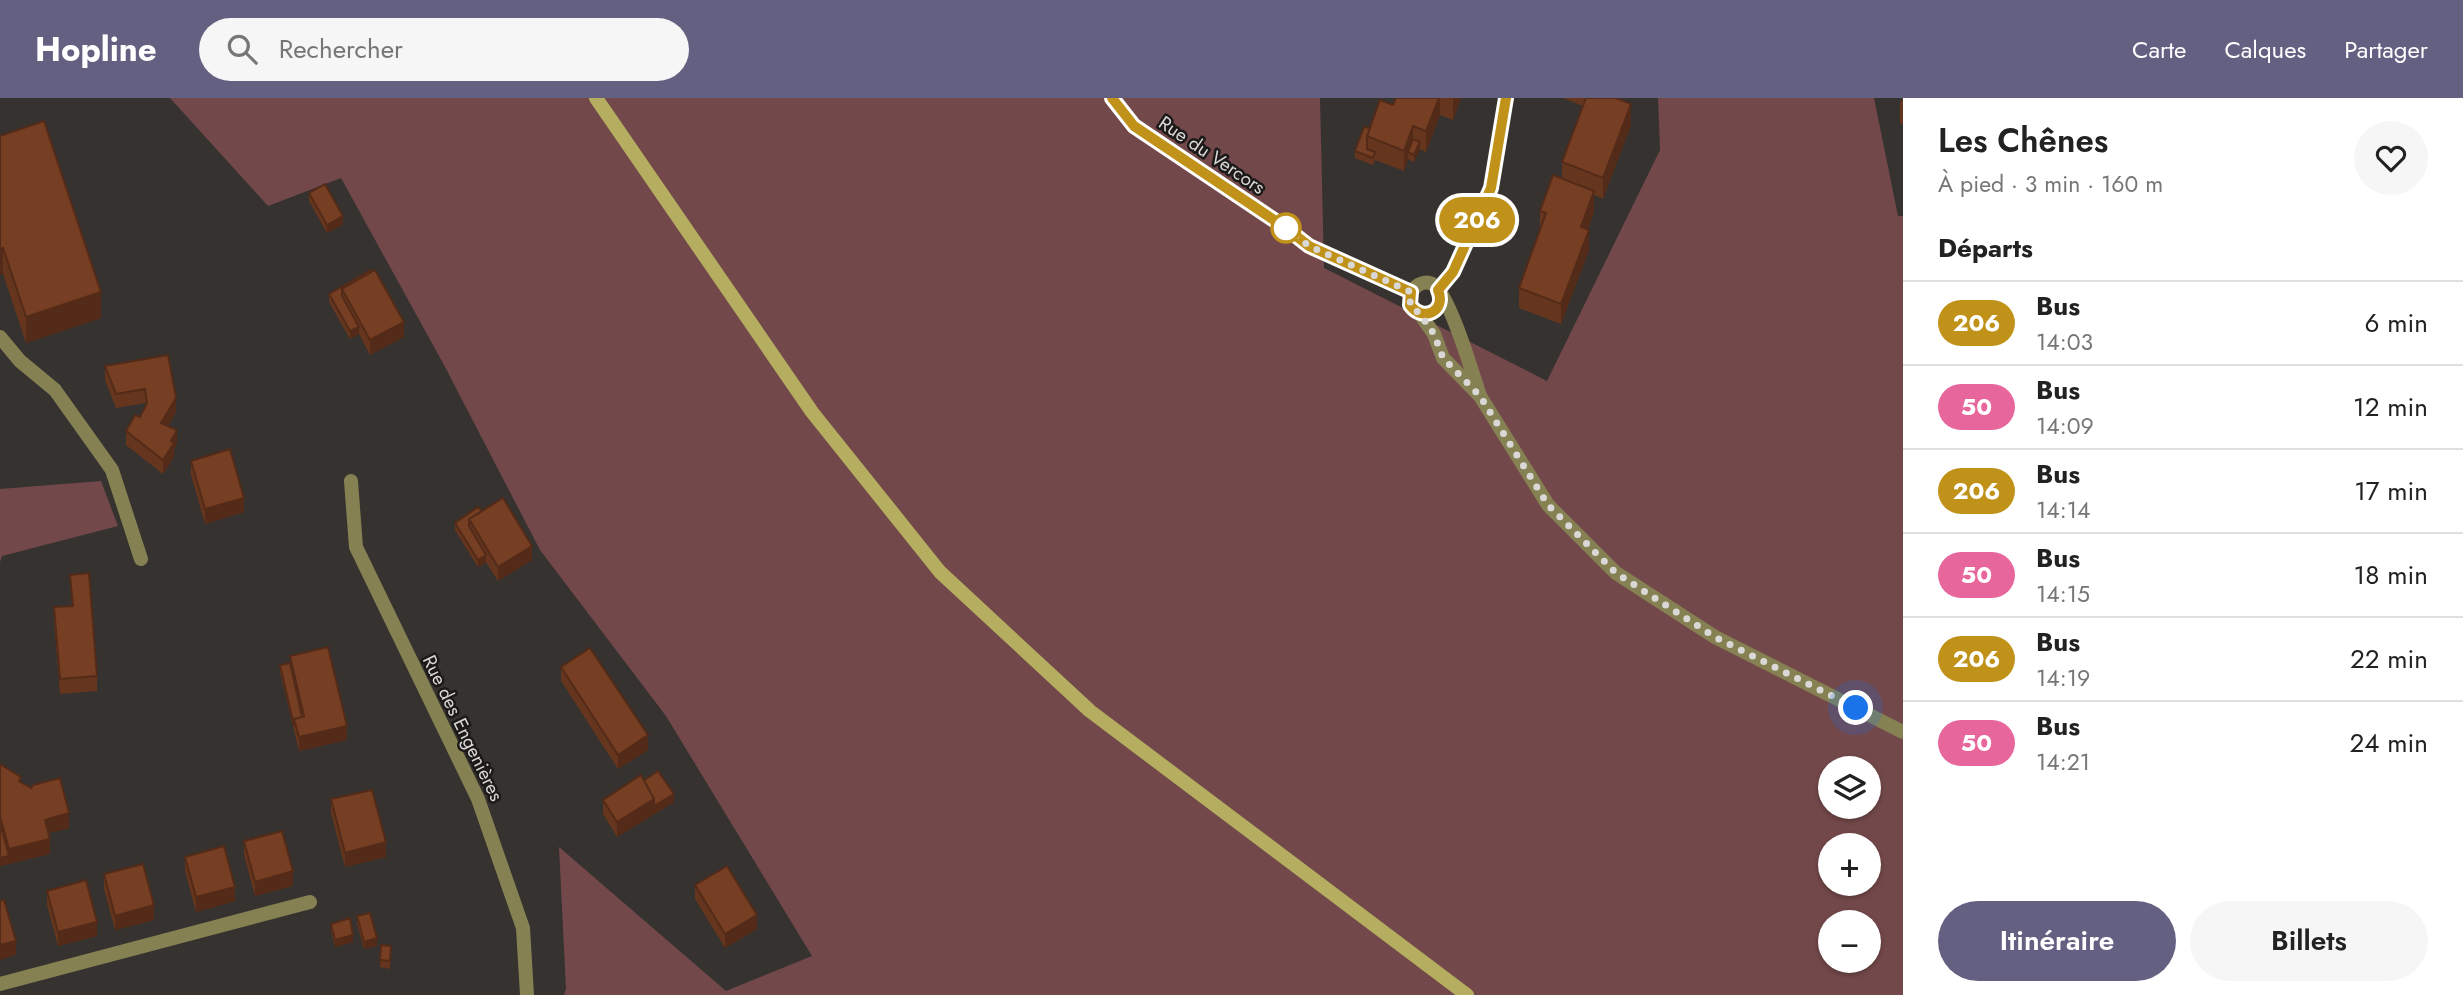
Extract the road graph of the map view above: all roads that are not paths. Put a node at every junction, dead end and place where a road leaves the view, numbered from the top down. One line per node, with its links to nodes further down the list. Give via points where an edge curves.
1 (596, 98): 15 (main road, via 812,412 940,572 1090,711)
2 (1112, 98): 4 (street, Rue du Vercors, via 1134,126 1309,246)
3 (1506, 98): 5 (street, via 1491,188)
4 (1411, 292): 5 (street, via 1427,283); 6 (street, via 1410,305)
5 (1440, 293): 6 (street, via 1437,310); 8 (street)
6 (1420, 314): 8 (street, via 1443,358)
7 (0, 337): 10 (street, via 55,390 112,470)
8 (1480, 396): 11 (street, via 1548,505 1616,573 1715,637)
9 (351, 481): 14 (street, Rue des Engenières, via 356,547 478,799 523,928)
10 (141, 559)
11 (1903, 732)
12 (310, 902): 13 (street)
13 (0, 984)
14 (527, 995)
15 (1467, 995)

